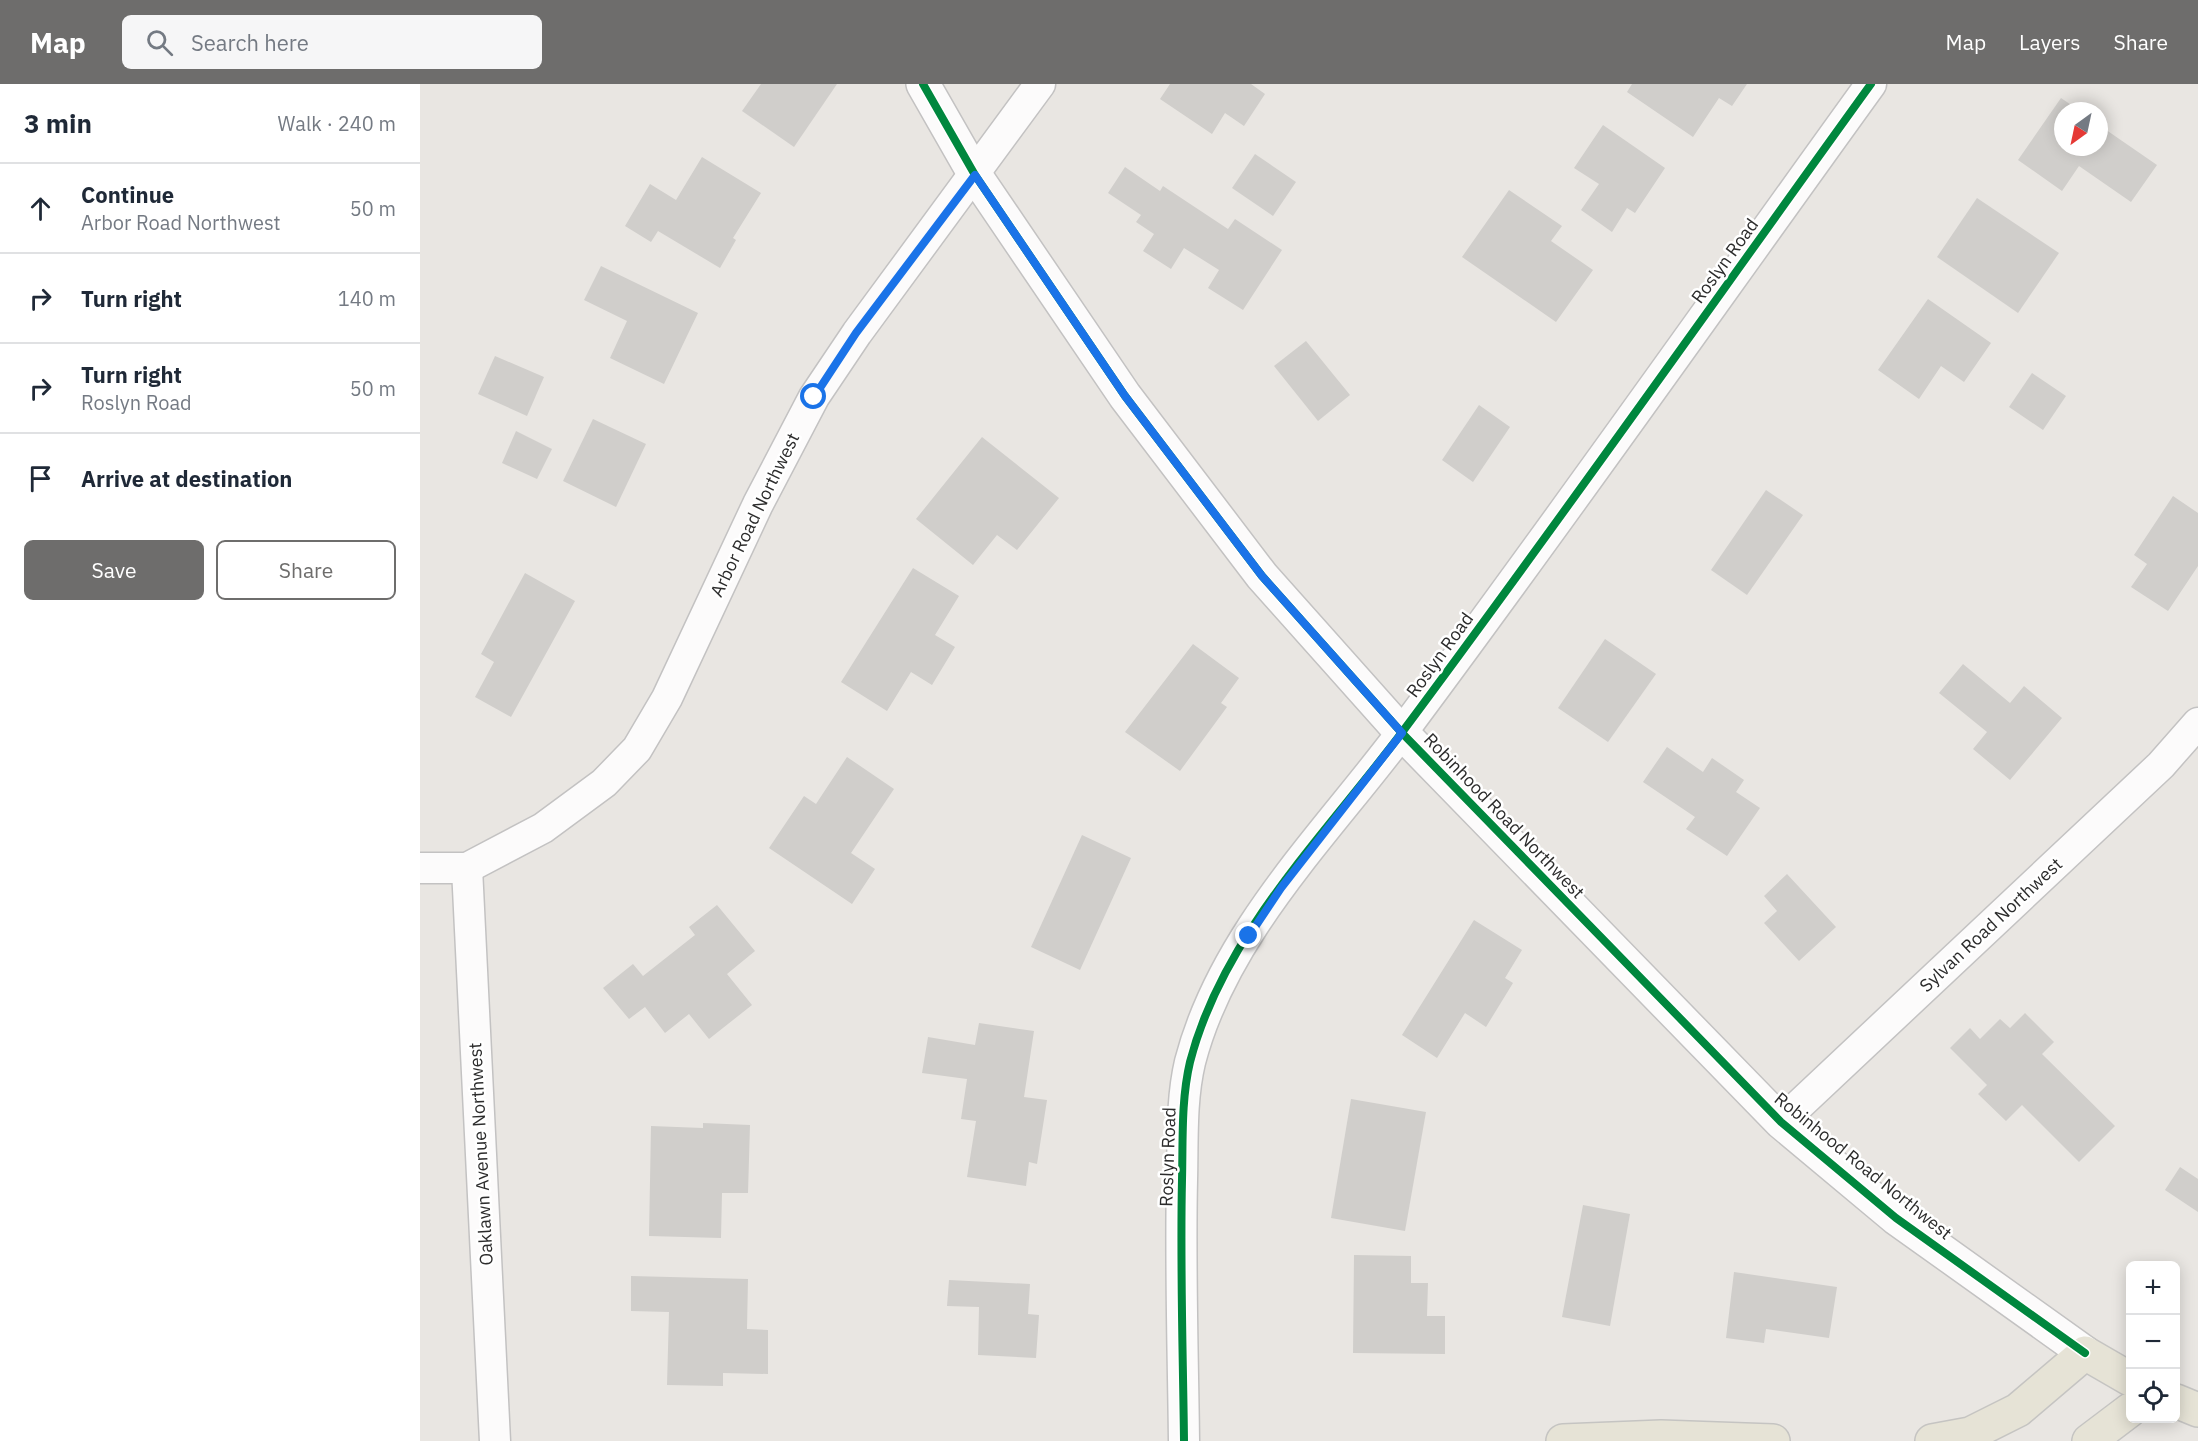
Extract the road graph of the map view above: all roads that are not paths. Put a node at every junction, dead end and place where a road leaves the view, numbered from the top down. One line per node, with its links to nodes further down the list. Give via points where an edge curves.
1 (923, 84): 4 (street, Robinhood Road Northwest)
2 (1040, 84): 4 (street, Arbor Road Northwest)
3 (1871, 84): 6 (street, Roslyn Road)
4 (975, 175): 6 (street, Robinhood Road Northwest, via 1125,396 1262,576); 8 (street, Arbor Road Northwest, via 856,333 814,397 758,504 668,698 637,749 604,783 543,828)
5 (2198, 723): 9 (street, Sylvan Road Northwest, via 2161,765)
6 (1402, 733): 9 (street, Robinhood Road Northwest); 16 (street, Roslyn Road, via 1281,888 1239,951 1211,1005 1190,1062 1184,1107 1181,1229)
7 (420, 868): 8 (street, Arbor Road Northwest)
8 (467, 868): 15 (street, Oaklawn Avenue Northwest)
9 (1781, 1122): 10 (street, Robinhood Road Northwest, via 1896,1218)
10 (2085, 1353): 11 (main road, Robinhood Road Northwest); 19 (main road, via 2018,1410 1970,1434)
11 (2126, 1377)
12 (2180, 1403): 13 (main road)
13 (2198, 1410)
14 (2126, 1413): 20 (main road)
15 (495, 1441)
16 (1184, 1441)
17 (1563, 1441): 18 (main road, via 1661,1437)
18 (1773, 1441)
19 (1932, 1441)
20 (2089, 1441)

